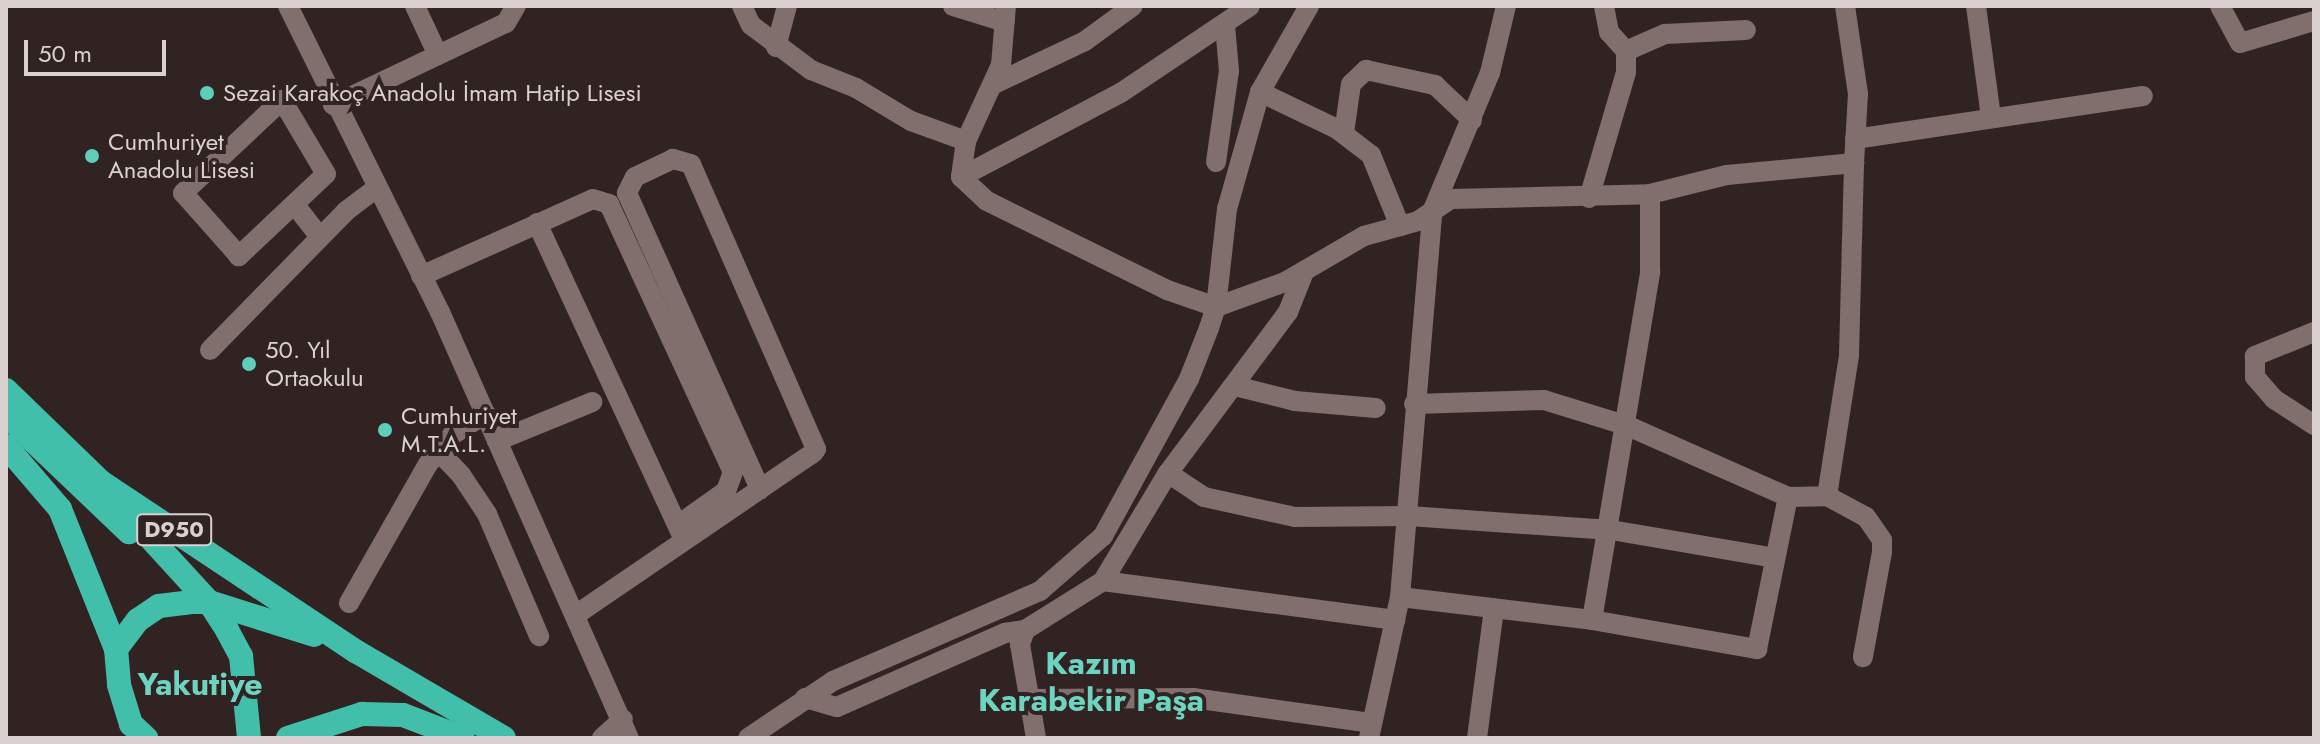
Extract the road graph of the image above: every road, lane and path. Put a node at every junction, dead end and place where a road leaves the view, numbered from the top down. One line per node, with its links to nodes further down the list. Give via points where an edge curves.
1 (288, 6): 25 (street)
2 (415, 6): 21 (street)
3 (516, 6): 21 (street, via 506,23)
4 (742, 6): 19 (street, via 751,25)
5 (787, 6): 19 (street)
6 (953, 6): 15 (street)
7 (1133, 6): 22 (street, via 1085,41)
8 (1250, 6): 17 (street)
9 (1309, 6): 23 (street)
10 (1506, 6): 27 (street)
11 (1604, 6): 20 (street, via 1609,32)
12 (1845, 6): 29 (street, via 1858,94)
13 (1976, 6): 26 (street)
14 (2220, 6): 16 (street, via 2240,43)
15 (1006, 14): 22 (street, via 1001,65)
16 (2314, 21)
17 (1225, 25): 31 (street, via 1229,71); 33 (street, via 1122,92)
18 (1746, 30): 20 (street, via 1665,34)
19 (776, 47): 30 (street, via 911,121)
20 (1626, 51): 36 (street, via 1626,72)
21 (438, 55): 25 (street)
22 (992, 85): 30 (street)
23 (1260, 92): 28 (street); 44 (street, via 1227,209)
24 (2143, 96): 26 (street)
25 (333, 105): 34 (street)
26 (1991, 117): 29 (street)
27 (1472, 120): 28 (street, via 1435,85 1366,70 1351,84); 38 (street)
28 (1344, 133): 40 (street, via 1371,155)
29 (1855, 139): 32 (street)
30 (966, 141): 33 (street)
31 (1216, 162)
32 (1854, 163): 35 (street, via 1727,175); 62 (street, via 1849,355)
33 (961, 177): 44 (street, via 987,201 1034,227)
34 (376, 188): 41 (street); 43 (street)
35 (1650, 194): 36 (street); 55 (street, via 1650,272)
36 (1589, 198): 38 (street, via 1451,199)
37 (295, 205): 37 (street, via 326,174 282,100 183,193 239,256); 41 (street)
38 (1432, 212): 40 (street); 50 (street)
39 (537, 223): 43 (street); 66 (street); 66 (street, via 593,199 612,208 733,472 726,491)
40 (1400, 226): 42 (street, via 1364,236)
41 (320, 237): 46 (street)
42 (1304, 272): 44 (street); 47 (street, via 1288,312)
43 (421, 276): 52 (street)
44 (1216, 307): 81 (street, via 1189,379 1120,511 1090,552 1040,591)
45 (2314, 332): 54 (street, via 2255,356 2255,377 2274,399)
46 (210, 350)
47 (1235, 386): 51 (street, via 1295,401); 59 (street)
48 (6, 390): 60 (highway, D950)
49 (592, 402): 56 (street)
50 (1414, 404): 55 (street, via 1544,400); 64 (street)
51 (1376, 408)
52 (486, 414): 56 (street); 58 (street)
53 (6, 415): 70 (highway, via 93,501)
54 (2314, 425)
55 (1628, 426): 63 (street); 65 (street)
56 (497, 441): 73 (street)
57 (6, 446): 78 (highway, via 60,509)
58 (438, 451): 71 (street); 77 (street, via 487,514)
59 (1168, 473): 64 (street, via 1204,497 1247,510 1295,517); 68 (street)
60 (101, 482): 70 (highway); 79 (highway, D950)
61 (760, 489): 61 (street, via 813,453 816,441 691,164 673,159 635,177 627,193); 66 (street)
62 (1827, 496): 63 (street); 80 (street, via 1866,517 1882,540)
63 (1788, 497): 67 (street)
64 (1409, 516): 65 (street); 69 (street)
65 (1611, 530): 67 (street); 75 (street)
66 (682, 533): 73 (street)
67 (1775, 558): 75 (street, via 1757,649)
68 (1103, 581): 74 (street); 76 (street)
69 (1400, 597): 72 (street); 74 (street)
70 (209, 602): 78 (highway, via 159,606 138,620); 79 (highway); 86 (highway, via 241,656)
71 (349, 603)
72 (1494, 608): 75 (street); 93 (street)
73 (577, 614): 83 (street)
74 (1395, 620): 84 (street)
75 (1592, 620)
76 (1025, 630): 81 (street, via 1005,633 837,707); 82 (street, via 1020,644)
77 (539, 636)
78 (116, 649): 85 (highway, via 119,685 131,724)
79 (357, 652): 89 (highway)
80 (1863, 657)
81 (805, 698): 91 (street)
82 (1032, 699): 84 (street, via 1193,698); 92 (street)
83 (626, 728): 90 (street)
84 (1370, 731)
85 (146, 738)
86 (249, 738)
87 (288, 738): 88 (highway, via 362,714 403,715)
88 (463, 738)
89 (504, 738)
90 (602, 738)
91 (748, 738)
92 (1036, 738)
93 (1477, 738)

